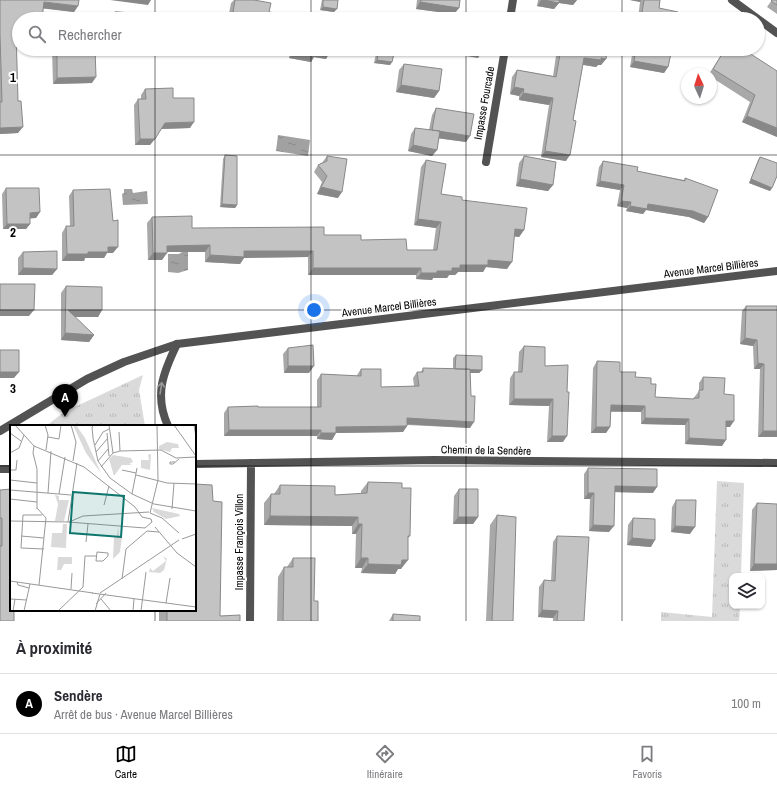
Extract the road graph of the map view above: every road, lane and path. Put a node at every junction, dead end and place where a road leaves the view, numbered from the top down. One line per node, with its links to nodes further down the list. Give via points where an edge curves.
1 (513, 0): 3 (street)
2 (732, 0): 4 (street)
3 (511, 12)
4 (748, 12)
5 (765, 24): 6 (street)
6 (777, 33)
7 (504, 56): 8 (street, Impasse Fourcade)
8 (486, 162)
9 (777, 271): 10 (street, Avenue Marcel Billières)
10 (177, 344): 12 (street, Avenue Marcel Billières, via 124,362 87,379); 13 (street, one-way to 10, via 160,398 165,368)
11 (10, 425): 14 (street, Avenue Marcel Billières)
12 (10, 425)
13 (168, 425)
14 (0, 431)
15 (196, 463): 16 (street, Chemin de la Sendère)
16 (251, 463): 17 (street, Chemin de la Sendère, via 434,460); 20 (street, Impasse François Villon)
17 (777, 463)
18 (10, 468): 19 (street)
19 (0, 469)
20 (250, 621)

